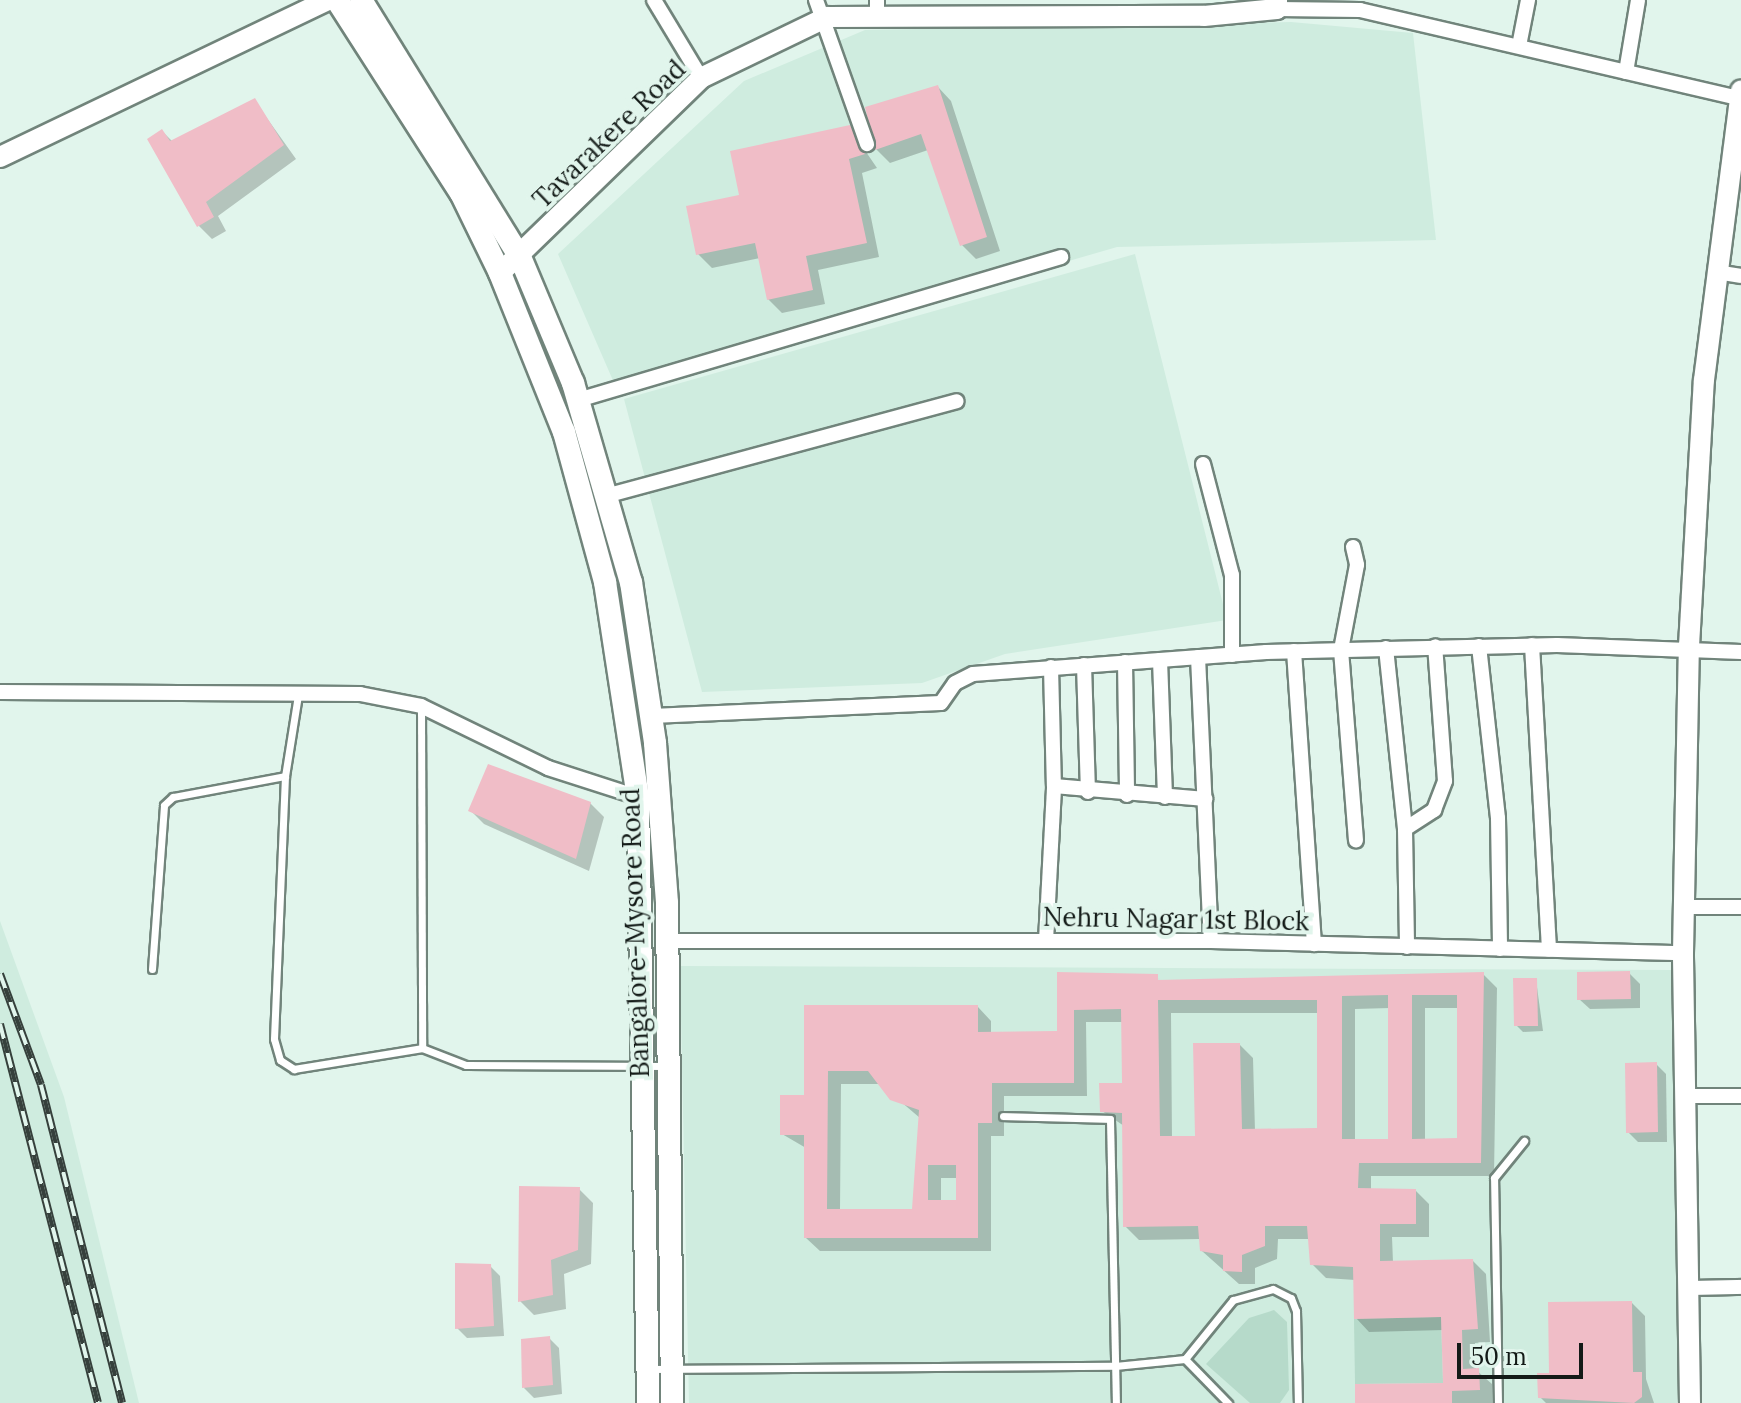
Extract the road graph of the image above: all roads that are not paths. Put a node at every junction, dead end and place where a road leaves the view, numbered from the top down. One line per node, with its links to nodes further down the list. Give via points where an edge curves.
1 (327, 0): 19 (street)
2 (338, 0): 13 (main road, Bangalore-Mysore Road)
3 (654, 0): 16 (street)
4 (1528, 0): 14 (street)
5 (1638, 0): 15 (street)
6 (1277, 5): 7 (street); 11 (street, Tavarakere Road)
7 (1360, 5): 14 (street)
8 (877, 7): 9 (street, Tavarakere Road); 12 (street, Tavarakere Road)
9 (985, 7): 10 (street, Tavarakere Road)
10 (1096, 8): 11 (street, Tavarakere Road)
11 (1204, 8)
12 (822, 9): 16 (street, Tavarakere Road); 18 (street)
13 (367, 11): 20 (main road, Bangalore-Mysore Road); 23 (main road, Bangalore-Mysore Road)
14 (1519, 46): 15 (street)
15 (1626, 72): 17 (street)
16 (701, 78): 20 (street, Tavarakere Road)
17 (1740, 96): 22 (street)
18 (867, 144)
19 (0, 157)
20 (520, 257): 23 (street, Tavarakere Road); 25 (main road, Bangalore-Mysore Road)
21 (1061, 257): 25 (street)
22 (1716, 272): 24 (street); 33 (street)
23 (500, 273): 52 (main road, Bangalore-Mysore Road, via 543,374 588,515 620,663)
24 (1741, 276)
25 (578, 400): 28 (main road, Bangalore-Mysore Road)
26 (957, 401): 28 (street)
27 (1203, 464): 38 (street, via 1232,575)
28 (609, 495): 47 (main road, Bangalore-Mysore Road)
29 (1353, 547): 35 (street, via 1357,565)
30 (1532, 645): 32 (street); 33 (street); 65 (street)
31 (1435, 646): 32 (street); 34 (street); 55 (street, via 1445,781 1434,810)
32 (1479, 646): 64 (street, via 1498,818)
33 (1689, 646): 37 (street); 57 (street)
34 (1386, 648): 35 (street); 55 (street)
35 (1341, 650): 36 (street); 56 (street)
36 (1294, 651): 38 (street); 62 (street)
37 (1741, 652)
38 (1232, 655): 39 (street)
39 (1198, 657): 40 (street); 54 (street)
40 (1160, 660): 41 (street); 53 (street)
41 (1125, 662): 42 (street); 51 (street)
42 (1084, 665): 43 (street); 50 (street)
43 (1051, 667): 47 (street, via 973,674 955,683 941,703); 49 (street)
44 (0, 692): 45 (street)
45 (298, 694): 46 (street, via 360,694); 48 (lane)
46 (421, 706): 52 (street, via 548,768); 68 (lane)
47 (652, 716): 59 (main road, Bangalore-Mysore Road)
48 (285, 776): 67 (lane, via 173,797 164,805); 68 (lane, via 274,1039 280,1060 294,1069)
49 (1054, 786): 50 (street); 60 (street)
50 (1088, 792): 51 (street)
51 (1127, 795): 53 (street)
52 (638, 797): 69 (main road, Bangalore-Mysore Road)
53 (1165, 797): 54 (street)
54 (1205, 799): 61 (street)
55 (1405, 829): 63 (street)
56 (1356, 840)
57 (1685, 907): 58 (street); 66 (street)
58 (1741, 907)
59 (668, 941): 60 (street, Nehru Nagar 1st Block); 70 (main road, Bangalore-Mysore Road)
60 (1046, 941): 61 (street, Nehru Nagar 1st Block)
61 (1211, 941): 62 (street, Nehru Nagar 1st Block)
62 (1314, 944): 63 (street, Nehru Nagar 1st Block)
63 (1407, 947): 64 (street, Nehru Nagar 1st Block)
64 (1500, 949): 65 (street, Nehru Nagar 1st Block)
65 (1549, 950): 66 (street, Nehru Nagar 1st Block)
66 (1683, 953): 71 (street)
67 (152, 969)
68 (422, 1048): 69 (lane, via 466,1065)
69 (643, 1064): 70 (lane); 79 (main road, Bangalore-Mysore Road)
70 (667, 1067): 80 (main road, Bangalore-Mysore Road)
71 (1684, 1096): 72 (street); 76 (street)
72 (1741, 1096)
73 (1003, 1116): 78 (lane, via 1110,1119)
74 (1524, 1141): 86 (lane, via 1494,1178)
75 (1741, 1287): 76 (street)
76 (1687, 1288): 87 (street)
77 (1185, 1359): 78 (lane); 84 (lane); 85 (lane, via 1233,1300 1273,1289 1291,1298 1296,1311)
78 (1115, 1366): 80 (lane); 83 (lane)
79 (648, 1369): 80 (lane); 81 (main road, Bangalore-Mysore Road)
80 (672, 1369): 82 (main road, Bangalore-Mysore Road)
81 (648, 1403)
82 (672, 1403)
83 (1116, 1403)
84 (1228, 1403)
85 (1298, 1403)
86 (1498, 1403)
87 (1690, 1403)

